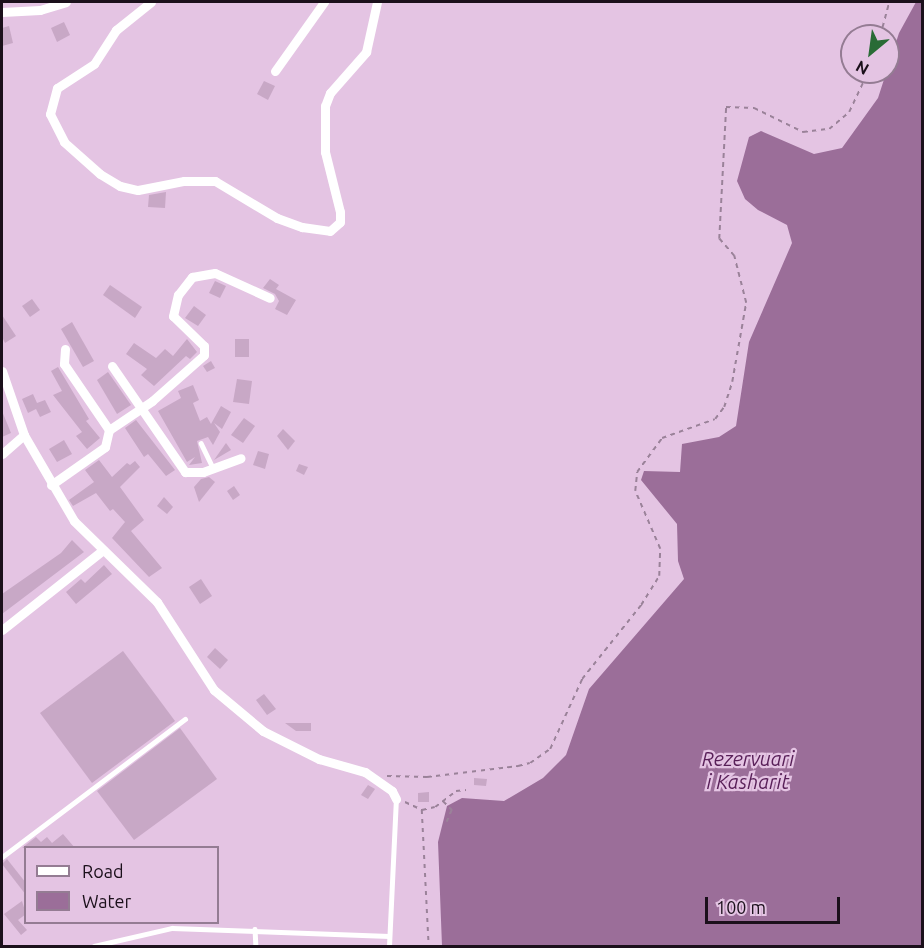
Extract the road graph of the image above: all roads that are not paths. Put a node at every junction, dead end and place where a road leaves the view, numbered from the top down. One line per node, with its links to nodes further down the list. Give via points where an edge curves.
1 (66, 2): 5 (street)
2 (151, 2): 4 (street, via 116,30 94,64 57,88 50,114 64,142 120,186 138,190 184,181 215,181 277,218 330,231 340,222 340,212 325,153 325,106 330,93 366,52)
3 (324, 2): 6 (street)
4 (377, 2)
5 (2, 12)
6 (275, 71)
7 (270, 298): 11 (street, via 215,273 192,277 178,296 173,316 206,350 192,367)
8 (65, 350): 12 (street, via 64,364)
9 (112, 366): 11 (street)
10 (2, 371): 13 (street)
11 (142, 407): 12 (street); 17 (street, via 180,468 191,474)
12 (109, 430): 18 (street, via 105,447)
13 (24, 435): 15 (street); 18 (street)
14 (201, 443): 17 (lane)
15 (2, 454)
16 (241, 458): 17 (street)
17 (214, 469)
18 (51, 485): 19 (street, via 74,521)
19 (103, 550): 20 (street); 22 (street, via 157,602 199,669 230,708 288,745 371,776)
20 (2, 630)
21 (185, 719): 23 (lane)
22 (396, 799): 25 (lane)
23 (2, 857)
24 (255, 929): 25 (lane); 26 (lane, via 172,928); 27 (lane)
25 (389, 936): 28 (lane)
26 (94, 946)
27 (256, 946)
28 (389, 946)

